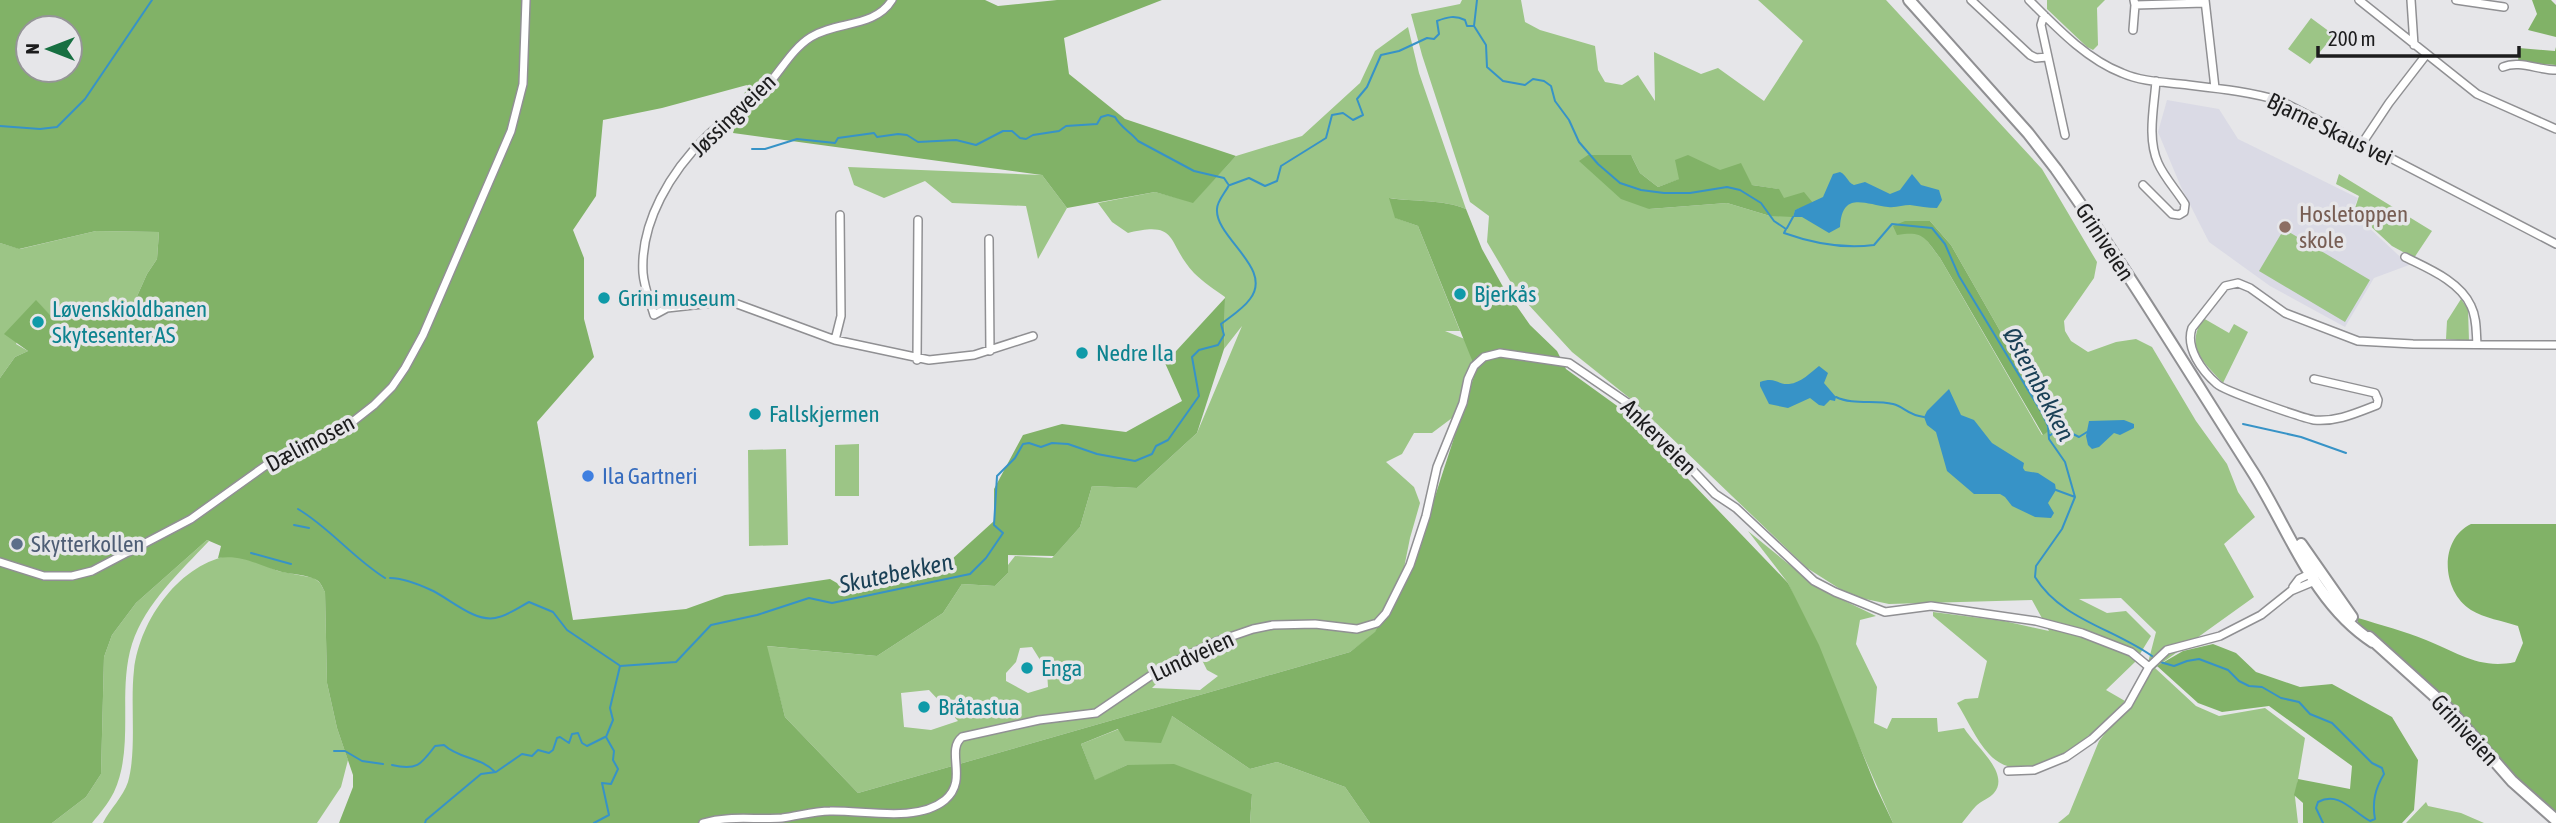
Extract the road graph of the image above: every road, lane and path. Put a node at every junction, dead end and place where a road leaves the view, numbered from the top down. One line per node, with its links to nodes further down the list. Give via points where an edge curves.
1 (526, 0): 38 (street, Dælimosen, via 523,84 511,131 423,335 392,387 346,427 265,466 191,519 92,570 58,578)
2 (892, 0): 31 (street, Jøssingveien, via 873,17 827,29 805,41 764,88 707,136 659,203 644,245 643,275 654,315 667,309 729,301)
3 (1909, 0): 39 (main road, Griniveien, via 2056,169)
4 (1971, 0): 16 (street, via 2030,55)
5 (2029, 0): 12 (street, Bjarne Skaus vei)
6 (2359, 0): 14 (street)
7 (2411, 0): 14 (street)
8 (2456, 0): 11 (street)
9 (2205, 2): 10 (street); 20 (street)
10 (2135, 3): 13 (street)
11 (2504, 7)
12 (2044, 15): 16 (street, via 2041,25); 19 (street, Bjarne Skaus vei, via 2104,65)
13 (2133, 30)
14 (2414, 45): 15 (street)
15 (2426, 55): 21 (street, via 2484,97); 23 (street)
16 (2047, 57): 22 (street)
17 (2503, 67): 18 (street, via 2515,63)
18 (2556, 70)
19 (2157, 81): 20 (street, Bjarne Skaus vei); 24 (street, via 2152,122 2155,151 2185,204 2184,212 2172,214)
20 (2215, 88): 23 (street, Bjarne Skaus vei, via 2281,101)
21 (2556, 129)
22 (2065, 135)
23 (2363, 142): 28 (street, Bjarne Skaus vei)
24 (2143, 185)
25 (840, 215): 31 (street, via 841,316)
26 (918, 220): 35 (street)
27 (989, 239): 34 (street)
28 (2556, 244)
29 (2405, 257): 32 (street, via 2462,293 2471,304)
30 (1033, 335): 34 (street, Jøssingveien)
31 (835, 340): 35 (street, Jøssingveien)
32 (2477, 344): 33 (street); 37 (street, via 2358,341 2285,313 2238,283 2225,286 2192,328 2191,348 2218,386 2312,420 2332,420 2377,405 2375,393)
33 (2556, 345)
34 (990, 351): 35 (street, Jøssingveien)
35 (918, 360)
36 (1564, 362): 40 (street, Ankerveien, via 1632,406 1715,494 1814,581 1885,612 1931,606 2035,621 2082,633); 43 (street, Lundveien, via 1500,353 1484,357 1474,366 1437,467 1410,565 1377,624 1356,629 1315,624 1253,629 1162,668 1096,713 962,737 955,749 958,780 953,791 946,800 923,810 899,814 822,811)
37 (2314, 379)
38 (0, 562)
39 (2314, 575): 40 (street, via 2299,579 2261,615 2220,636 2167,650); 42 (main road, Griniveien, via 2373,642 2443,704)
40 (2153, 662): 41 (street, via 2128,705 2092,739 2066,757 2034,770)
41 (2008, 771)
42 (2556, 820)
43 (703, 823)

